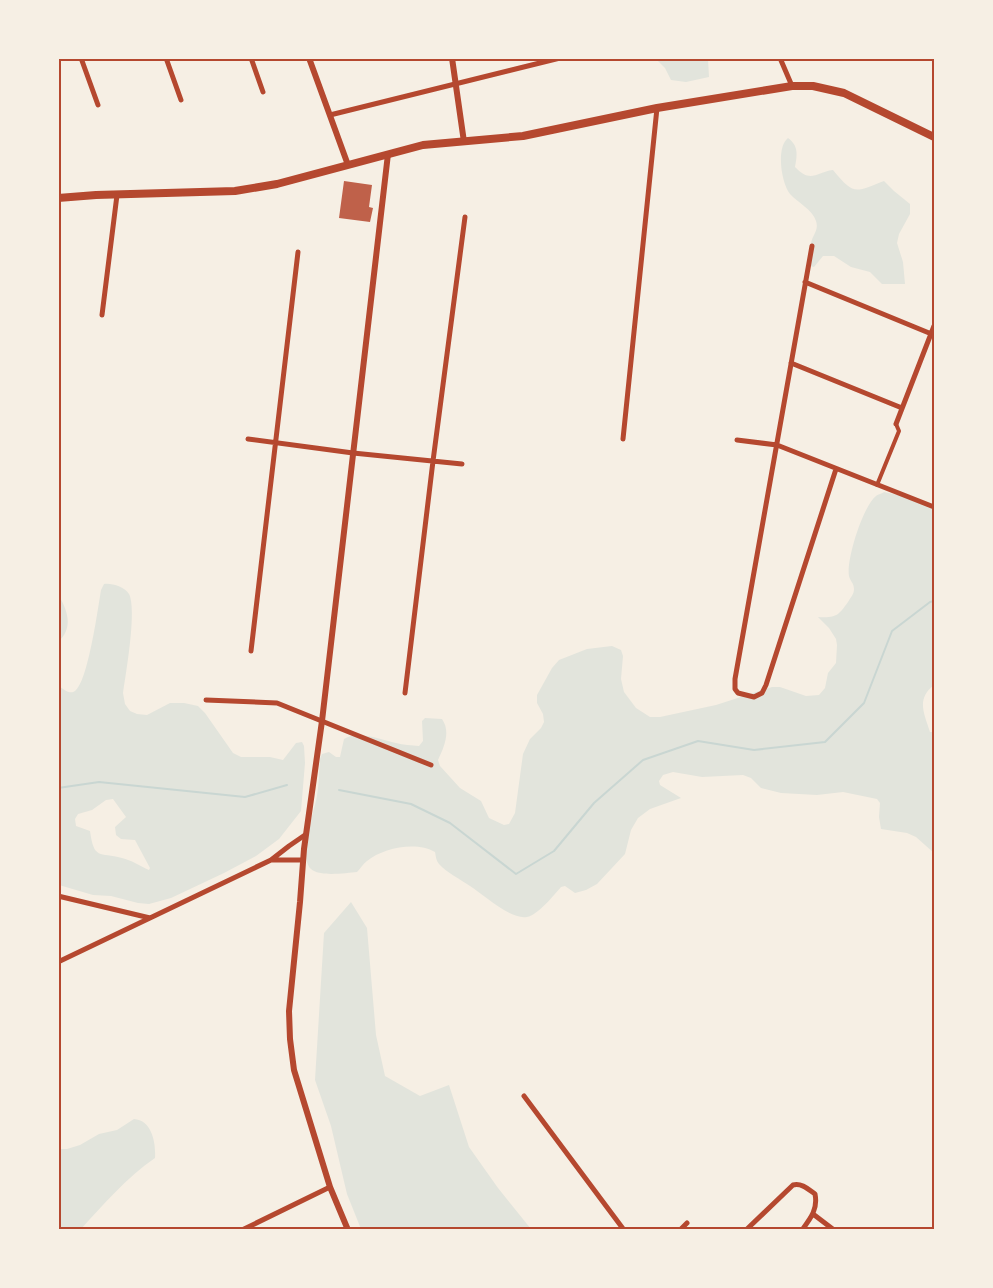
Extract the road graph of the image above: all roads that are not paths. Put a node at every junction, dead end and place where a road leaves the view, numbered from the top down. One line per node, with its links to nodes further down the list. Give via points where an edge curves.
1 (81, 58): 12 (street)
2 (166, 58): 11 (street)
3 (251, 58): 10 (street)
4 (309, 58): 14 (street)
5 (452, 58): 8 (street)
6 (560, 58): 8 (street)
7 (780, 58): 9 (street)
8 (455, 84): 14 (street); 16 (street)
9 (792, 87): 13 (main road); 15 (main road, via 813,86 844,93)
10 (263, 92)
11 (181, 100)
12 (98, 105)
13 (657, 108): 16 (main road, via 523,136); 32 (street)
14 (330, 115): 18 (street)
15 (934, 137)
16 (464, 142): 17 (main road, via 423,145)
17 (388, 154): 18 (main road); 36 (street)
18 (348, 165): 19 (main road, via 235,191)
19 (117, 195): 20 (main road); 25 (street)
20 (58, 198)
21 (465, 217): 37 (street)
22 (812, 246): 24 (street)
23 (298, 252): 34 (street)
24 (805, 282): 27 (street); 28 (street)
25 (102, 315)
26 (934, 326): 27 (street)
27 (933, 335): 29 (street)
28 (791, 363): 29 (street); 35 (street)
29 (902, 408): 30 (street)
30 (896, 423): 40 (street, via 899,431)
31 (248, 439): 34 (street)
32 (623, 439)
33 (737, 440): 35 (street)
34 (276, 442): 36 (street); 42 (street)
35 (777, 445): 39 (street); 39 (street, via 735,679 738,693 754,697 766,685)
36 (353, 453): 37 (street); 45 (street)
37 (433, 461): 38 (street); 43 (street)
38 (462, 464)
39 (836, 469): 40 (street)
40 (877, 485): 41 (street)
41 (934, 507)
42 (250, 651)
43 (405, 693)
44 (206, 700): 45 (street, via 277,703)
45 (322, 721): 46 (street); 47 (street)
46 (431, 765)
47 (305, 835): 48 (street); 49 (street)
48 (271, 860): 49 (street); 51 (street)
49 (303, 860): 54 (street, via 289,1011 290,1039 294,1070)
50 (58, 896): 51 (street)
51 (150, 918): 52 (street)
52 (58, 962)
53 (524, 1096): 59 (street)
54 (330, 1187): 57 (street); 58 (street)
55 (813, 1214): 61 (street, via 815,1194 802,1185 793,1185); 62 (street); 63 (street)
56 (687, 1223): 60 (street)
57 (242, 1230)
58 (348, 1230)
59 (624, 1230)
60 (680, 1230)
61 (746, 1230)
62 (802, 1230)
63 (834, 1230)

